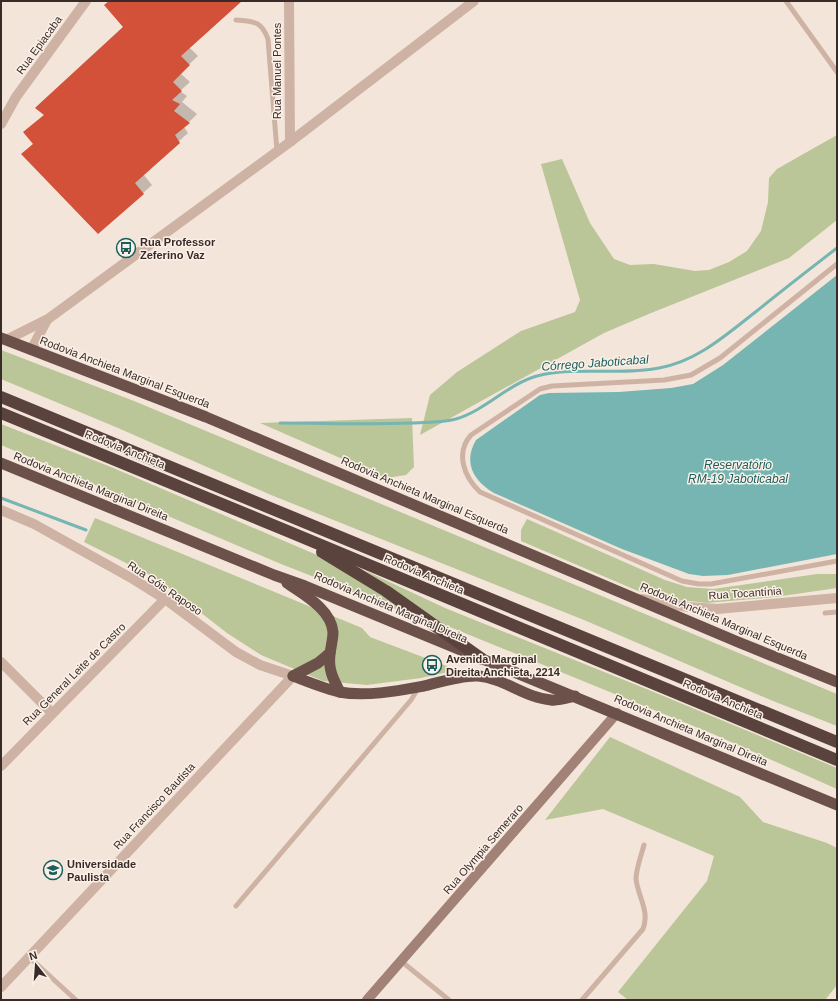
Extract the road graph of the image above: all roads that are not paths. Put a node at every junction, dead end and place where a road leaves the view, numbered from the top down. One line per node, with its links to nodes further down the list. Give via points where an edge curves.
1 (86, 1): 7 (street, Rua Epiacaba, via 16,97)
2 (289, 1): 8 (street, Rua Manuel Pontes)
3 (474, 1): 8 (street)
4 (786, 1): 6 (lane)
5 (236, 20): 9 (lane, via 254,22 264,28 268,39)
6 (837, 72)
7 (1, 124)
8 (290, 142): 9 (street)
9 (276, 151): 11 (street)
10 (837, 264): 19 (lane, via 720,358 691,375 664,380 552,386 540,389 470,435 462,452 467,476 480,492 682,581 711,584)
11 (48, 319): 12 (street); 13 (street)
12 (4, 339): 13 (highway, Rodovia Anchieta Marginal Esquerda)
13 (31, 350): 21 (highway, Rodovia Anchieta Marginal Esquerda, via 206,417)
14 (1, 397): 36 (highway, Rodovia Anchieta)
15 (1, 413): 18 (highway, Rodovia Anchieta)
16 (1, 463): 20 (highway, Rodovia Anchieta Marginal Direita)
17 (1, 510): 23 (street, Rua Góis Raposo, via 34,524 133,578)
18 (285, 530): 27 (highway, via 362,576); 37 (highway, Rodovia Anchieta)
19 (837, 561)
20 (274, 574): 26 (highway, via 323,611 333,631); 27 (highway, Rodovia Anchieta Marginal Direita)
21 (632, 597): 22 (street, Rua Tocantínia, via 718,609); 30 (highway, Rodovia Anchieta Marginal Esquerda)
22 (837, 598)
23 (165, 599): 29 (street, Rua Góis Raposo, via 236,652 260,665); 34 (street, Rua General Leite de Castro)
24 (837, 612): 25 (lane)
25 (826, 613)
26 (330, 653): 29 (highway, via 318,663); 32 (highway, via 329,665)
27 (482, 659): 33 (highway, Rodovia Anchieta Marginal Direita)
28 (1, 662): 34 (street)
29 (293, 676): 32 (highway); 42 (street, Rua Francisco Bautista)
30 (837, 682)
31 (420, 687): 32 (highway, via 364,694); 33 (highway, via 478,676 493,679 542,699 558,700); 41 (lane)
32 (340, 692)
33 (575, 696): 35 (highway, Rodovia Anchieta Marginal Direita)
34 (52, 713): 38 (street, Rua General Leite de Castro)
35 (617, 713): 39 (highway, Rodovia Anchieta Marginal Direita); 43 (main road, Rua Olympia Semeraro)
36 (837, 742)
37 (837, 760)
38 (1, 766)
39 (837, 805)
40 (644, 845): 48 (lane, via 636,878 646,922 643,929)
41 (236, 906)
42 (29, 957): 44 (street, Rua Francisco Bautista); 45 (lane)
43 (401, 961): 46 (main road, Rua Olympia Semeraro); 47 (lane)
44 (1, 988)
45 (76, 1000)
46 (367, 1000)
47 (449, 1000)
48 (582, 1000)

